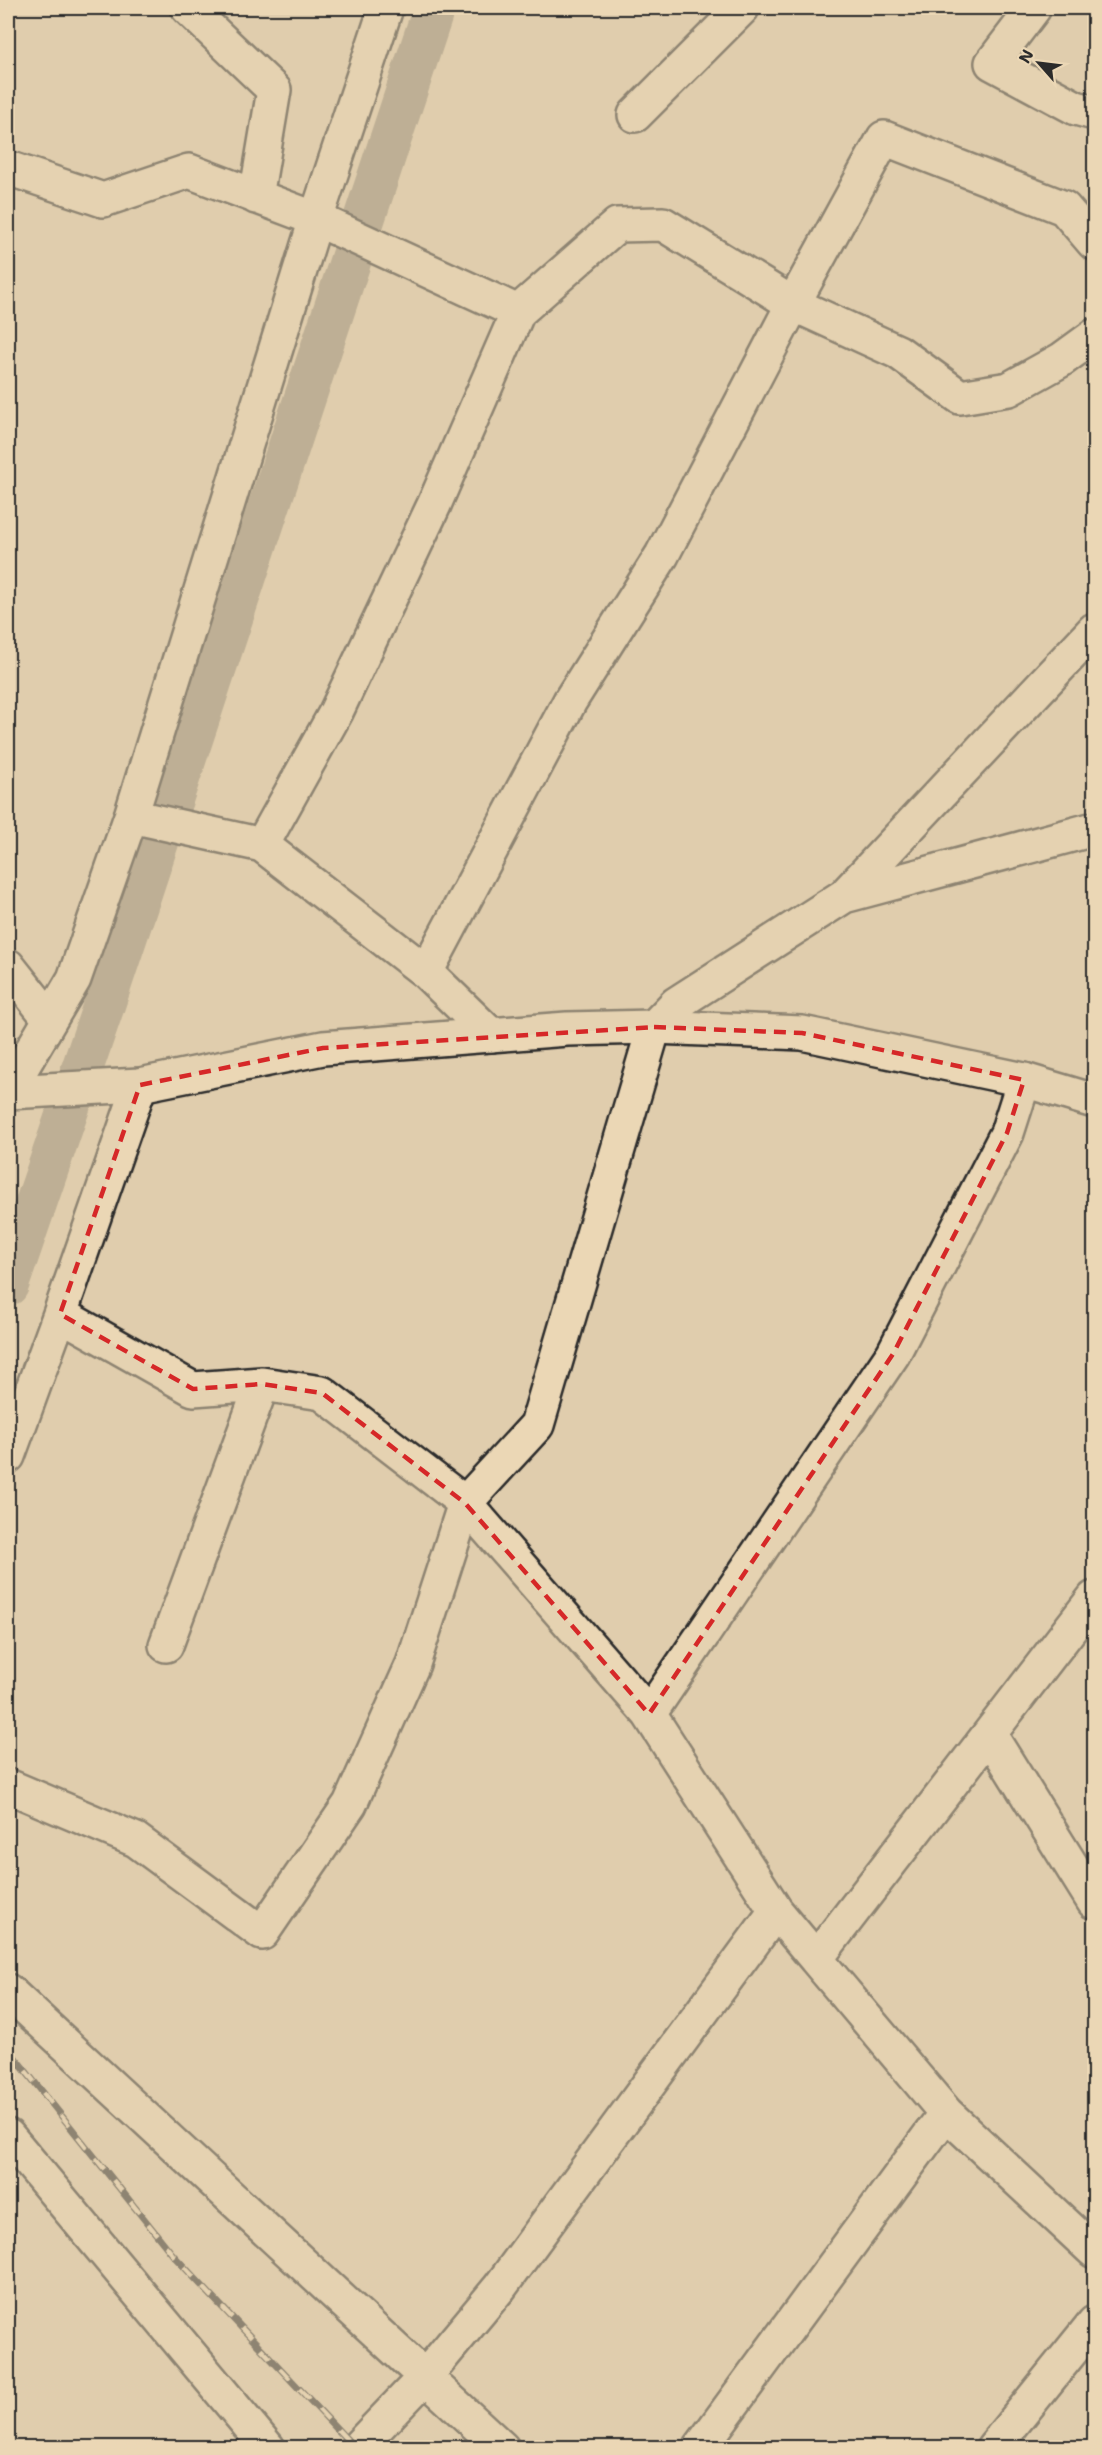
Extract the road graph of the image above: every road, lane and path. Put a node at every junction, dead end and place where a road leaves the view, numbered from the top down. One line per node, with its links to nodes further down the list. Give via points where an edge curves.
1 (188, 8): 8 (street, via 274,90)
2 (386, 8): 9 (street)
3 (742, 8): 6 (street)
4 (1034, 8): 5 (street, via 992,63 1076,108)
5 (1095, 113)
6 (635, 115)
7 (8, 168): 8 (street, via 103,200 189,171)
8 (256, 197): 9 (street)
9 (316, 219): 12 (street); 15 (street)
10 (1095, 243): 11 (street, via 1064,207 884,138)
11 (793, 304): 12 (street, via 663,224 617,225); 13 (street, via 898,352 960,397 1009,389); 20 (street, via 662,555 570,701)
12 (518, 312): 17 (street, via 434,505 336,712)
13 (1095, 336)
14 (1095, 630): 18 (street)
15 (131, 816): 17 (street); 21 (street, via 74,979)
16 (1095, 829): 18 (street)
17 (262, 845): 20 (street)
18 (844, 896): 22 (street, via 676,1004)
19 (8, 966): 21 (street)
20 (426, 972): 23 (street)
21 (50, 1019): 26 (street)
22 (654, 1027): 23 (street); 24 (street, via 802,1033); 31 (street, via 537,1425)
23 (491, 1035): 25 (street, via 323,1048)
24 (1024, 1080): 27 (street); 34 (street, via 1006,1132 892,1354)
25 (138, 1085): 26 (street); 28 (street)
26 (8, 1092)
27 (1095, 1101)
28 (60, 1314): 29 (street, via 193,1389); 30 (street)
29 (262, 1384): 31 (street, via 322,1394); 33 (street)
30 (8, 1456)
31 (465, 1503): 34 (street); 36 (street, via 413,1664 350,1804 262,1933 136,1840)
32 (1095, 1598): 35 (street)
33 (166, 1645)
34 (649, 1714): 38 (street)
35 (990, 1735): 37 (street); 39 (street)
36 (8, 1786)
37 (1095, 1902)
38 (776, 1911): 39 (street); 45 (street, via 500,2287)
39 (816, 1959): 41 (street)
40 (8, 1991): 45 (street)
41 (946, 2113): 43 (street); 49 (street)
42 (8, 2136): 46 (street)
43 (1095, 2252)
44 (1095, 2324): 50 (street)
45 (425, 2377): 47 (street); 48 (street)
46 (267, 2448)
47 (357, 2448)
48 (502, 2448)
49 (700, 2448)
50 (993, 2448)

